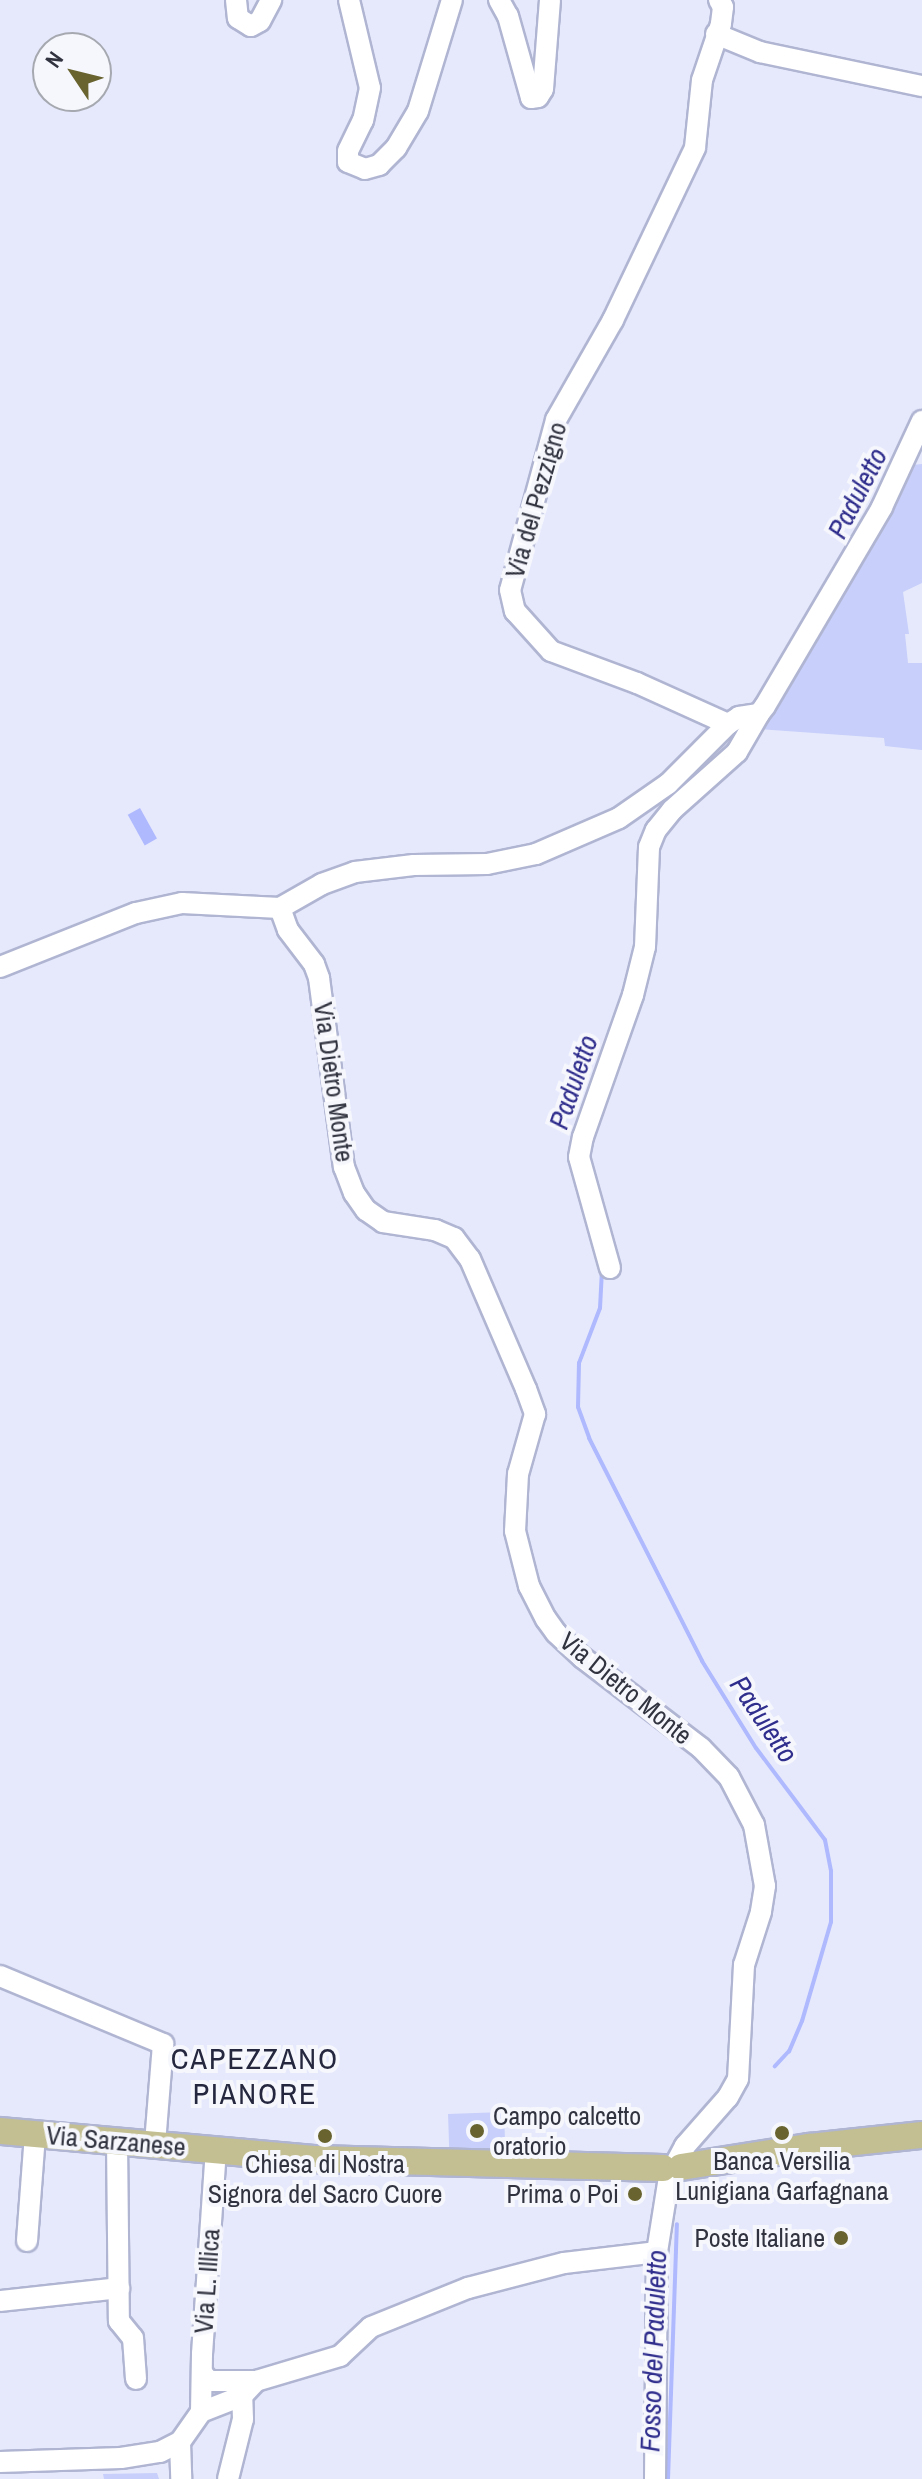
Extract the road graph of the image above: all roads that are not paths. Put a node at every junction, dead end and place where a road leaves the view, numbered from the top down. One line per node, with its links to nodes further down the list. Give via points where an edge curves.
1 (236, 0): 2 (street, via 238,18 251,26 260,21)
2 (271, 0)
3 (349, 0): 4 (street, via 370,88 348,162 365,169 379,165 396,148 418,111)
4 (452, 0)
5 (499, 0): 6 (street, via 531,98 543,89)
6 (550, 0)
7 (708, 0): 9 (street)
8 (719, 0): 9 (street, Via del Pezzigno, via 723,7)
9 (716, 34): 10 (street, via 760,52); 12 (street, Via del Pezzigno, via 702,80 695,148 613,320 556,420 510,590 515,611 551,651)
10 (922, 86)
11 (922, 421): 12 (street, via 874,523)
12 (745, 718): 13 (street, via 635,809 576,838 536,854 487,864 355,872); 15 (street, via 737,752 672,810 649,847 645,947 579,1157)
13 (280, 908): 14 (street, via 182,903 136,913); 23 (street, Via Dietro Monte, via 319,978 344,1167 354,1193 383,1222 454,1238 470,1259 526,1389 535,1414 513,1511 529,1586 540,1608 556,1633 583,1658 685,1734 719,1767 754,1825 765,1886 744,1965 738,2079)
14 (0, 967)
15 (610, 1268)
16 (0, 1976): 21 (street, via 163,2044)
17 (0, 2131): 18 (main road, Via Sarzanese)
18 (35, 2134): 20 (main road, Via Sarzanese); 24 (street)
19 (922, 2135): 23 (main road, Via Sarzanese)
20 (117, 2140): 21 (main road, Via Sarzanese); 26 (street)
21 (155, 2143): 22 (main road, Via Sarzanese)
22 (216, 2150): 23 (main road, Via Sarzanese, via 315,2159); 28 (street, Via L. Illica)
23 (673, 2168): 25 (street)
24 (27, 2241)
25 (657, 2252): 30 (street, via 564,2263 468,2288 371,2327 340,2356); 36 (street)
26 (119, 2288): 27 (street); 29 (street, via 119,2321 133,2338)
27 (0, 2301)
28 (203, 2374): 30 (street, via 209,2381); 31 (street, Via L. Illica)
29 (136, 2379)
30 (249, 2388): 31 (street); 35 (street)
31 (201, 2412): 32 (street)
32 (180, 2442): 33 (street, via 160,2452 121,2458); 34 (street)
33 (0, 2462)
34 (181, 2479)
35 (228, 2479)
36 (655, 2479)

